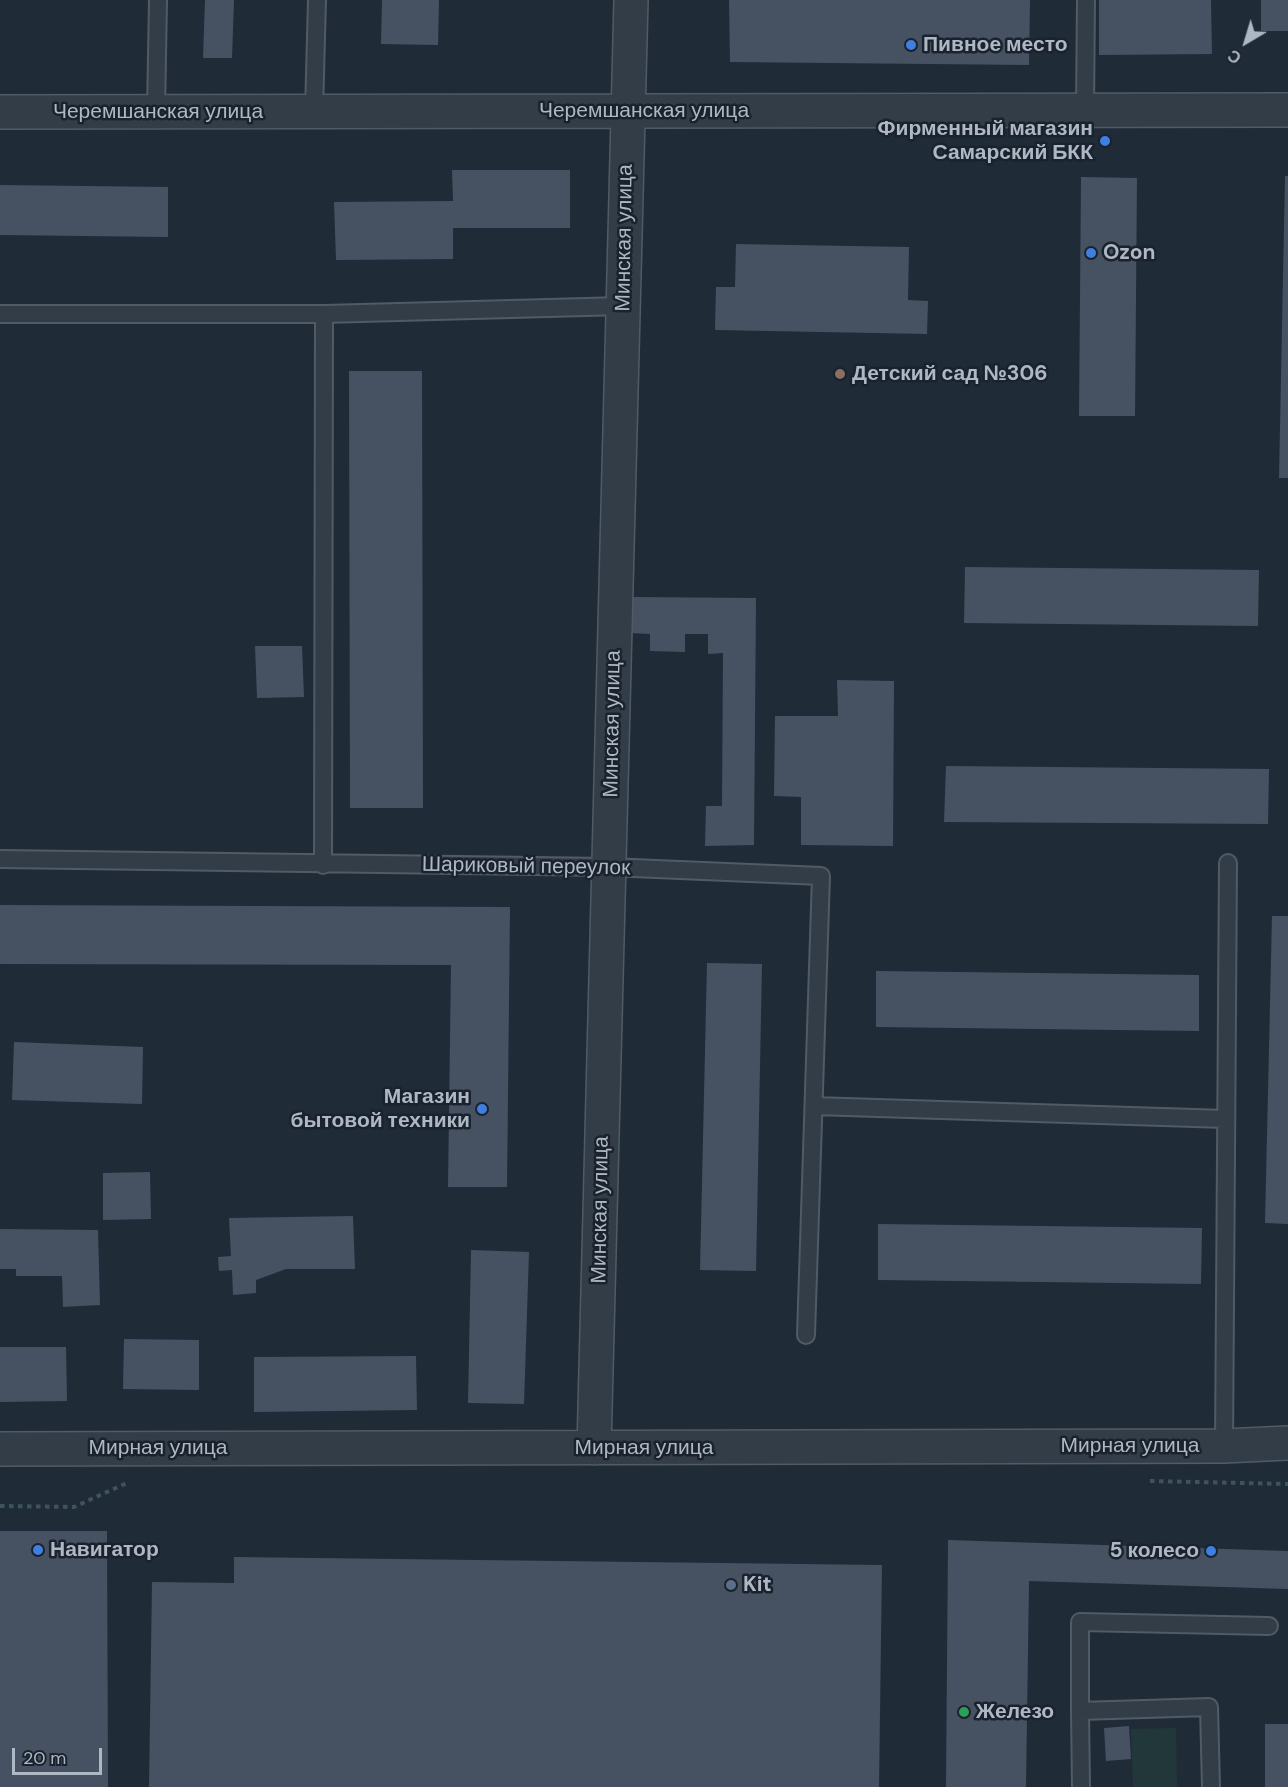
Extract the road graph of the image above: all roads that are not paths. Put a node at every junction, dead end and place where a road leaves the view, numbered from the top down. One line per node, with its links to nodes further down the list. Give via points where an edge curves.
1 (158, 0): 9 (lane)
2 (316, 0): 10 (lane)
3 (631, 0): 7 (street, Минская улица)
4 (1086, 0): 5 (lane)
5 (1085, 110): 6 (street, Черемшанская улица); 7 (street, Черемшанская улица)
6 (1288, 110)
7 (628, 111): 10 (street, Черемшанская улица); 11 (street, Минская улица)
8 (0, 112): 9 (street, Черемшанская улица)
9 (156, 112): 10 (street, Черемшанская улица)
10 (314, 112)
11 (623, 306): 13 (lane); 17 (street, Минская улица)
12 (0, 314): 13 (lane)
13 (324, 314): 16 (lane)
14 (0, 859): 16 (lane, Шариковый переулок)
15 (1228, 863): 19 (lane)
16 (323, 865): 17 (lane, Шариковый переулок)
17 (609, 867): 18 (lane, Шариковый переулок, via 821,876); 23 (street, Минская улица)
18 (814, 1106): 19 (lane); 20 (lane)
19 (1226, 1119): 22 (lane)
20 (806, 1335)
21 (1288, 1443): 22 (street, Мирная улица)
22 (1224, 1446): 23 (street, Мирная улица)
23 (594, 1448): 24 (street, Мирная улица)
24 (0, 1449)
25 (1269, 1626): 26 (lane, via 1080,1622)
26 (1080, 1711): 27 (lane); 28 (lane, via 1209,1707)
27 (1081, 1787)
28 (1211, 1787)

